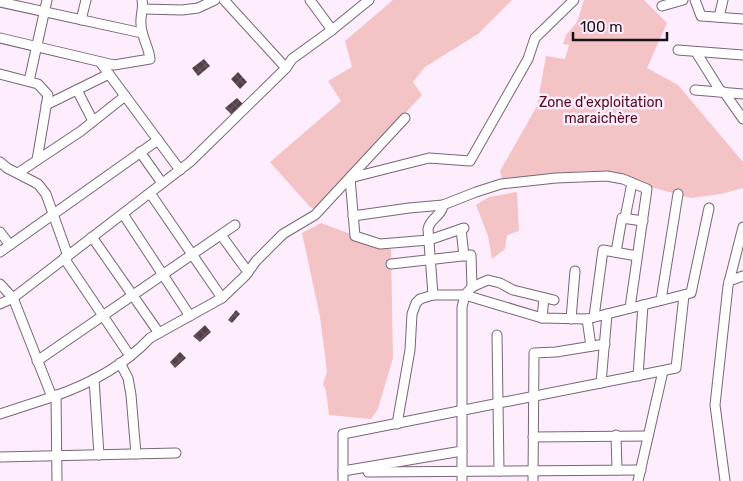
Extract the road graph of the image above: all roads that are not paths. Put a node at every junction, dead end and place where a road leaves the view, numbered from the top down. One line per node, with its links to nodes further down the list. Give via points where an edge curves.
1 (46, 0): 14 (street)
2 (86, 0): 17 (street)
3 (215, 0): 12 (street, via 190,10)
4 (224, 0): 26 (street)
5 (310, 0): 18 (street)
6 (369, 0): 18 (street)
7 (574, 0): 45 (street, via 535,38 528,59 470,161 429,158)
8 (684, 0): 13 (street)
9 (695, 0): 15 (street, via 701,16)
10 (723, 0): 15 (street)
11 (0, 2): 14 (street)
12 (143, 4): 19 (street)
13 (662, 6)
14 (44, 12): 17 (street); 21 (street)
15 (719, 17): 16 (street)
16 (743, 19)
17 (81, 20): 19 (street)
18 (332, 30): 26 (street, via 292,59)
19 (142, 34): 25 (street, via 150,59 114,65)
20 (0, 38): 21 (street)
21 (36, 46): 25 (street); 29 (street)
22 (678, 50): 23 (street)
23 (696, 52): 24 (street); 32 (street)
24 (743, 55)
25 (100, 62): 28 (street)
26 (286, 68): 43 (street)
27 (0, 74): 29 (street)
28 (109, 74): 30 (street); 34 (street)
29 (29, 81): 35 (street, via 38,84 48,95)
30 (77, 90): 35 (street); 38 (street)
31 (695, 90): 32 (street)
32 (722, 92): 33 (street); 37 (street)
33 (743, 94)
34 (125, 96): 38 (street); 39 (street)
35 (46, 105): 41 (street)
36 (405, 118): 45 (street)
37 (743, 119)
38 (93, 121): 41 (street)
39 (158, 140): 40 (street); 43 (street)
40 (140, 152): 46 (street); 52 (street)
41 (37, 160): 44 (street)
42 (0, 162): 44 (street)
43 (180, 170): 46 (street)
44 (18, 173): 52 (street, via 38,184 51,203)
45 (350, 178): 54 (street); 73 (street, via 315,215 283,234)
46 (162, 183): 48 (street)
47 (632, 183): 50 (street, via 607,176 516,182 501,184); 55 (street); 56 (street, via 647,189)
48 (150, 193): 53 (street); 66 (street)
49 (678, 194): 87 (street)
50 (443, 205): 54 (street); 62 (street, via 429,225)
51 (709, 208): 79 (street, via 691,293)
52 (53, 214): 63 (street); 69 (street)
53 (123, 214): 61 (street); 74 (street)
54 (353, 216): 62 (street, via 355,236 380,244)
55 (625, 218): 56 (street); 65 (street, via 622,218)
56 (643, 221): 68 (street)
57 (235, 225): 60 (street)
58 (743, 227): 76 (street)
59 (0, 232): 63 (street)
60 (220, 235): 66 (street); 73 (street)
61 (92, 238): 69 (street); 82 (street)
62 (429, 240): 67 (street, via 462,228); 70 (street)
63 (10, 245): 64 (street)
64 (0, 252)
65 (616, 252): 68 (street); 95 (street, via 603,250)
66 (192, 255): 74 (street); 84 (street)
67 (464, 256): 70 (street); 78 (street, via 472,256)
68 (637, 256): 90 (street)
69 (66, 257): 83 (street); 92 (street)
70 (430, 260): 71 (street); 80 (street)
71 (391, 264)
72 (575, 271): 96 (street)
73 (248, 272): 84 (street)
74 (163, 275): 82 (street); 93 (street)
75 (743, 276): 76 (street)
76 (729, 280): 135 (street, via 714,405)
77 (0, 284): 83 (street)
78 (472, 288): 81 (street); 85 (street, via 493,280 513,290)
79 (684, 294): 87 (street); 104 (street, via 676,368)
80 (433, 295): 81 (street); 113 (street, via 416,302 412,314 410,350)
81 (465, 295): 94 (street); 111 (street, via 462,307)
82 (132, 296): 92 (street); 97 (street)
83 (13, 298): 88 (street); 102 (street)
84 (222, 298): 93 (street)
85 (544, 298): 86 (street); 94 (street)
86 (554, 300)
87 (662, 300): 89 (street)
88 (0, 304)
89 (643, 305): 90 (street); 105 (street)
90 (630, 308): 91 (street)
91 (607, 314): 95 (street); 99 (street)
92 (103, 316): 101 (street); 102 (street)
93 (190, 316): 97 (street)
94 (542, 318): 96 (street)
95 (591, 318): 96 (street); 100 (street)
96 (571, 319)
97 (159, 333): 101 (street)
98 (497, 335): 110 (street)
99 (605, 344): 100 (street); 107 (street)
100 (591, 346): 109 (street, via 534,353)
101 (130, 356): 103 (street)
102 (37, 360): 108 (street)
103 (120, 363): 106 (street); 119 (street, via 128,378 131,395)
104 (663, 371): 105 (street); 115 (street)
105 (638, 376): 107 (street)
106 (94, 378): 108 (street); 120 (street)
107 (601, 383): 109 (street)
108 (54, 396): 112 (street); 121 (street)
109 (533, 396): 110 (street); 116 (street)
110 (498, 403): 111 (street); 127 (street)
111 (462, 410): 113 (street); 117 (street)
112 (0, 414)
113 (397, 424): 123 (street, via 343,434)
114 (616, 435): 115 (street); 116 (street); 124 (street)
115 (648, 436): 125 (street)
116 (533, 437): 128 (street)
117 (462, 451): 126 (street); 129 (street)
118 (176, 453): 119 (street)
119 (136, 454): 120 (street)
120 (99, 455): 121 (street)
121 (56, 456): 122 (street); 130 (street)
122 (0, 457)
123 (343, 470): 129 (street); 131 (street)
124 (617, 470): 125 (street); 128 (street)
125 (640, 470): 134 (street)
126 (462, 471): 127 (street); 129 (street); 132 (street)
127 (499, 471): 128 (street)
128 (533, 471): 133 (street)
129 (368, 473)
130 (57, 481)
131 (343, 481)
132 (462, 481)
133 (533, 481)
134 (638, 481)
135 (725, 481)

